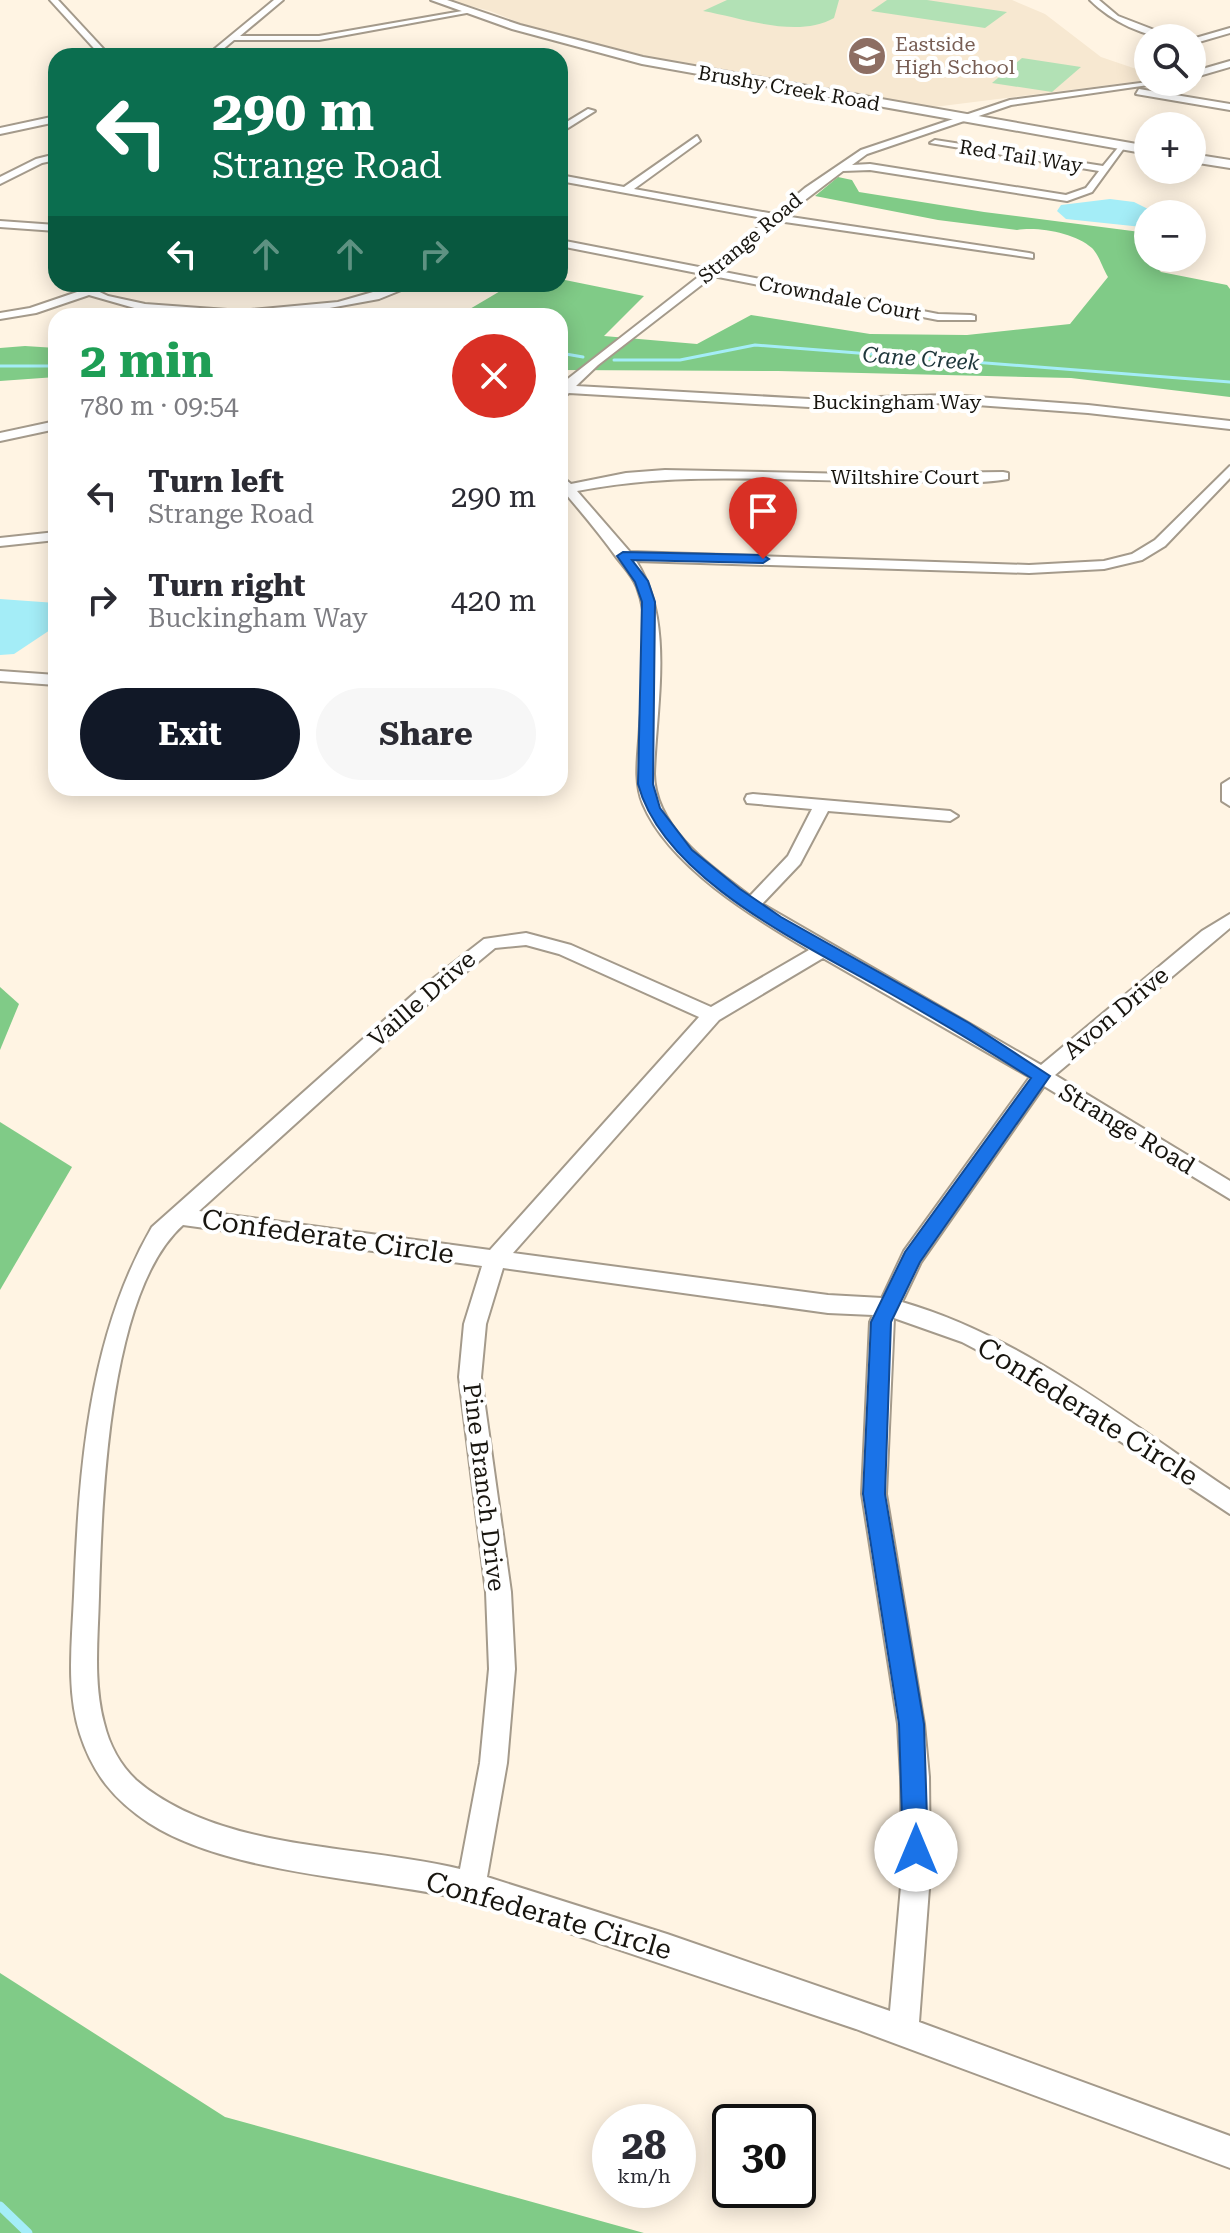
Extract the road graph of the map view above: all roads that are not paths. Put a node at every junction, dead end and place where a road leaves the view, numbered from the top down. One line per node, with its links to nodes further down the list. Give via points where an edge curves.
1 (54, 0): 10 (street)
2 (279, 0): 8 (street)
3 (436, 0): 5 (street, Brushy Creek Road)
4 (1094, 0): 6 (street, via 1108,14)
5 (468, 12): 8 (street, via 319,38); 18 (street, Brushy Creek Road, via 654,63)
6 (1134, 26)
7 (1230, 30): 9 (street)
8 (234, 38): 11 (street)
9 (1206, 38)
10 (99, 48)
11 (221, 48)
12 (1230, 64): 13 (street)
13 (1206, 71)
14 (1134, 87): 15 (street)
15 (1123, 89): 16 (street); 18 (street, Strange Road, via 1010,103)
16 (1230, 107)
17 (591, 111): 20 (street)
18 (962, 118): 24 (street, Brushy Creek Road); 26 (street, Strange Road)
19 (48, 121): 21 (street)
20 (568, 125)
21 (0, 131)
22 (697, 139): 35 (street)
23 (935, 143): 32 (street, Red Tail Way)
24 (1124, 146): 25 (street, Brushy Creek Road); 32 (street)
25 (1134, 148)
26 (855, 157): 30 (street); 31 (street, Strange Road)
27 (48, 159): 34 (street)
28 (1206, 160): 29 (street)
29 (1230, 164)
30 (870, 167): 31 (street); 32 (street, via 1060,198 1084,194)
31 (838, 168): 36 (street, Strange Road)
32 (1106, 169)
33 (568, 179): 35 (street)
34 (0, 181)
35 (626, 190): 36 (street)
36 (776, 217): 40 (street); 41 (street, Strange Road)
37 (0, 224): 38 (street)
38 (48, 227)
39 (568, 245): 41 (street, Crowndale Court)
40 (1029, 256)
41 (711, 272): 47 (street, Crowndale Court, via 938,317); 48 (street, Strange Road)
42 (87, 292): 44 (street); 46 (street)
43 (393, 292): 45 (street)
44 (143, 308)
45 (334, 308)
46 (0, 316)
47 (971, 318)
48 (568, 385)
49 (568, 391): 50 (street, Buckingham Way, via 809,403 949,399)
50 (1230, 425)
51 (48, 427): 52 (street)
52 (0, 437)
53 (1230, 470): 59 (street, via 1160,543 1137,557 1104,565 1029,569)
54 (1003, 476): 55 (street, Wiltshire Court, via 665,474)
55 (568, 485)
56 (568, 492): 59 (street, Strange Road)
57 (48, 537): 58 (street)
58 (0, 542)
59 (623, 556): 67 (street, Strange Road, via 649,602 648,797 667,832 687,853)
60 (0, 676): 61 (street)
61 (48, 679)
62 (1230, 784): 64 (street)
63 (753, 799): 65 (street)
64 (1230, 801)
65 (822, 805): 66 (street); 67 (street, via 799,857)
66 (950, 816)
67 (751, 904): 69 (street, Strange Road)
68 (1230, 920): 71 (street, Avon Drive)
69 (825, 949): 70 (street, Pine Branch Drive); 71 (street, Strange Road)
70 (712, 1015): 73 (street, Vaille Drive, via 565,949 526,939 490,943); 74 (street, Pine Branch Drive)
71 (1041, 1076): 72 (street, Strange Road); 75 (street, Avon Drive, via 912,1257)
72 (1230, 1191)
73 (179, 1216): 74 (street, Confederate Circle); 77 (street, Confederate Circle, via 151,1245 134,1281 101,1426 88,1542 85,1685 104,1759 122,1786 150,1810 209,1836)
74 (495, 1259): 75 (street, Confederate Circle, via 828,1304); 77 (street, Pine Branch Drive, via 480,1301 470,1363 497,1579 502,1693)
75 (888, 1307): 76 (street, Confederate Circle, via 1010,1356); 78 (street, Avon Drive, via 881,1322 874,1494 915,1777 916,1875)
76 (1230, 1503)
77 (471, 1886): 78 (street, Confederate Circle)
78 (903, 2033): 79 (street, Confederate Circle)
79 (1230, 2152)

